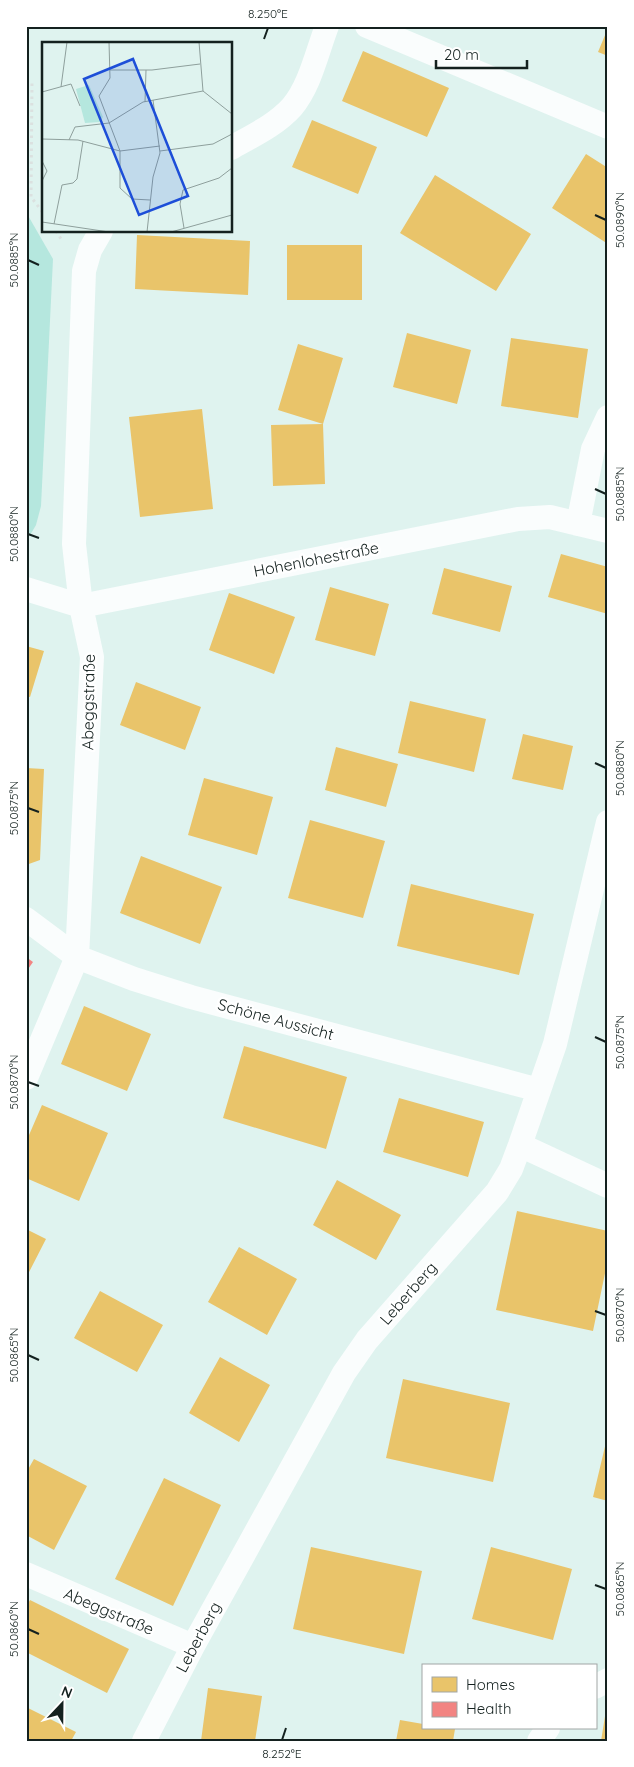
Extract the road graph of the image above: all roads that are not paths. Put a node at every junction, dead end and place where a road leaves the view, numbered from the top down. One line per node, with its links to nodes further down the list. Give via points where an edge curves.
1 (327, 26): 4 (street, via 306,82 292,107 267,128)
2 (367, 26): 3 (street)
3 (608, 127)
4 (232, 147)
5 (100, 232): 10 (street, Abeggstraße, via 90,250 84,271 74,544)
6 (608, 417): 7 (street, via 593,449)
7 (578, 524): 8 (street, Hohenlohestraße); 10 (street, Hohenlohestraße, via 550,517 518,519)
8 (608, 531)
9 (26, 589): 10 (street, Hohenlohestraße)
10 (81, 606): 13 (street, Abeggstraße, via 92,657)
11 (608, 822): 15 (street, Leberberg, via 555,1044)
12 (26, 919): 13 (street, Schöne Aussicht)
13 (78, 956): 14 (street, Abeggstraße); 15 (street, Schöne Aussicht, via 134,979 191,997)
14 (26, 1078)
15 (539, 1090): 16 (street, Leberberg)
16 (520, 1145): 17 (street); 19 (street, Leberberg, via 497,1192 367,1340 344,1373)
17 (608, 1186)
18 (26, 1574): 19 (street, Abeggstraße)
19 (193, 1646): 23 (street, Leberberg)
20 (608, 1680): 21 (street)
21 (596, 1686)
22 (547, 1730): 24 (street)
23 (144, 1741)
24 (539, 1741)

